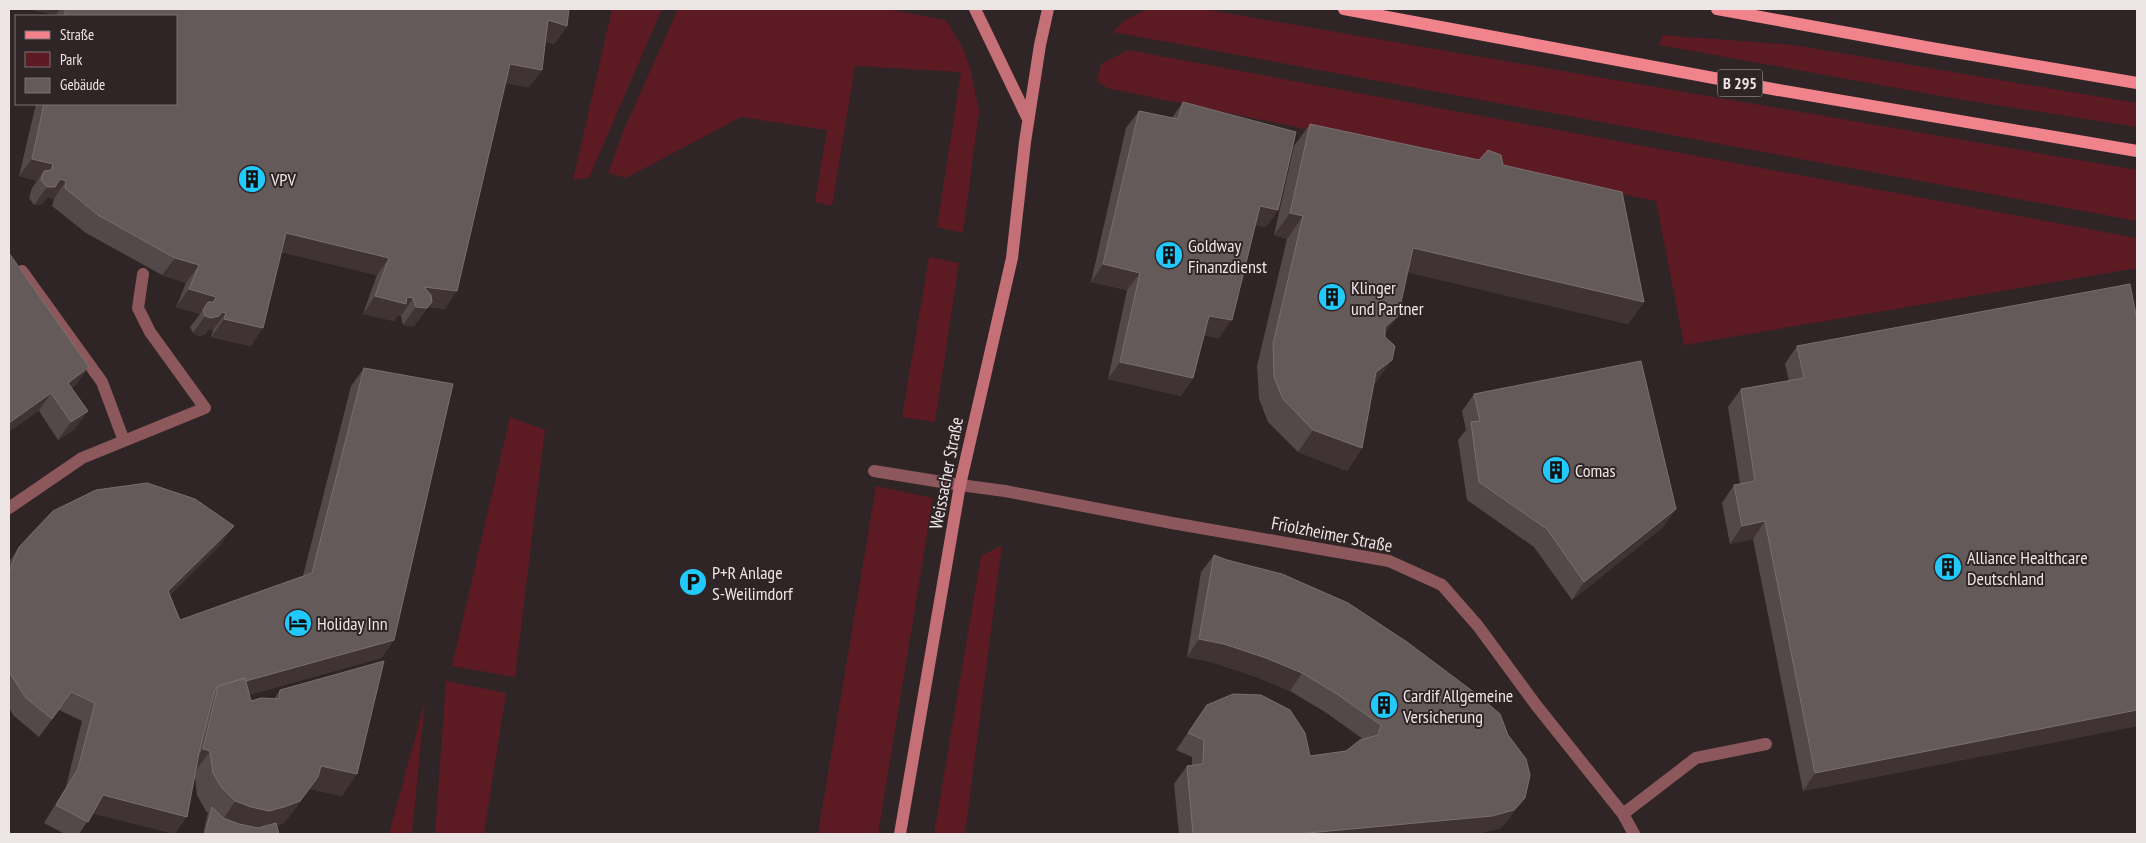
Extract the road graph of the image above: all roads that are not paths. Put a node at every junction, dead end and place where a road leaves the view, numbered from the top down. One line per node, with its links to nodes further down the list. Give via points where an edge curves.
1 (975, 9): 6 (street)
2 (1048, 9): 6 (street, Weissacher Straße)
3 (1344, 9): 7 (main road, B 295, via 1778,90)
4 (1717, 9): 5 (main road)
5 (2137, 82)
6 (1029, 119): 12 (street, Weissacher Straße, via 1012,258)
7 (2137, 151)
8 (22, 271): 10 (street, via 102,382)
9 (143, 274): 10 (street, via 138,308 150,332 204,408)
10 (124, 441): 13 (street, via 82,458)
11 (874, 470): 12 (street, Friolzheimer Straße)
12 (960, 484): 15 (street, Friolzheimer Straße, via 1389,561 1442,585 1478,626 1536,706); 16 (street, Weissacher Straße)
13 (9, 508)
14 (1766, 744): 15 (street, via 1696,758)
15 (1623, 814): 17 (street, Friolzheimer Straße)
16 (900, 834)
17 (1634, 834)

